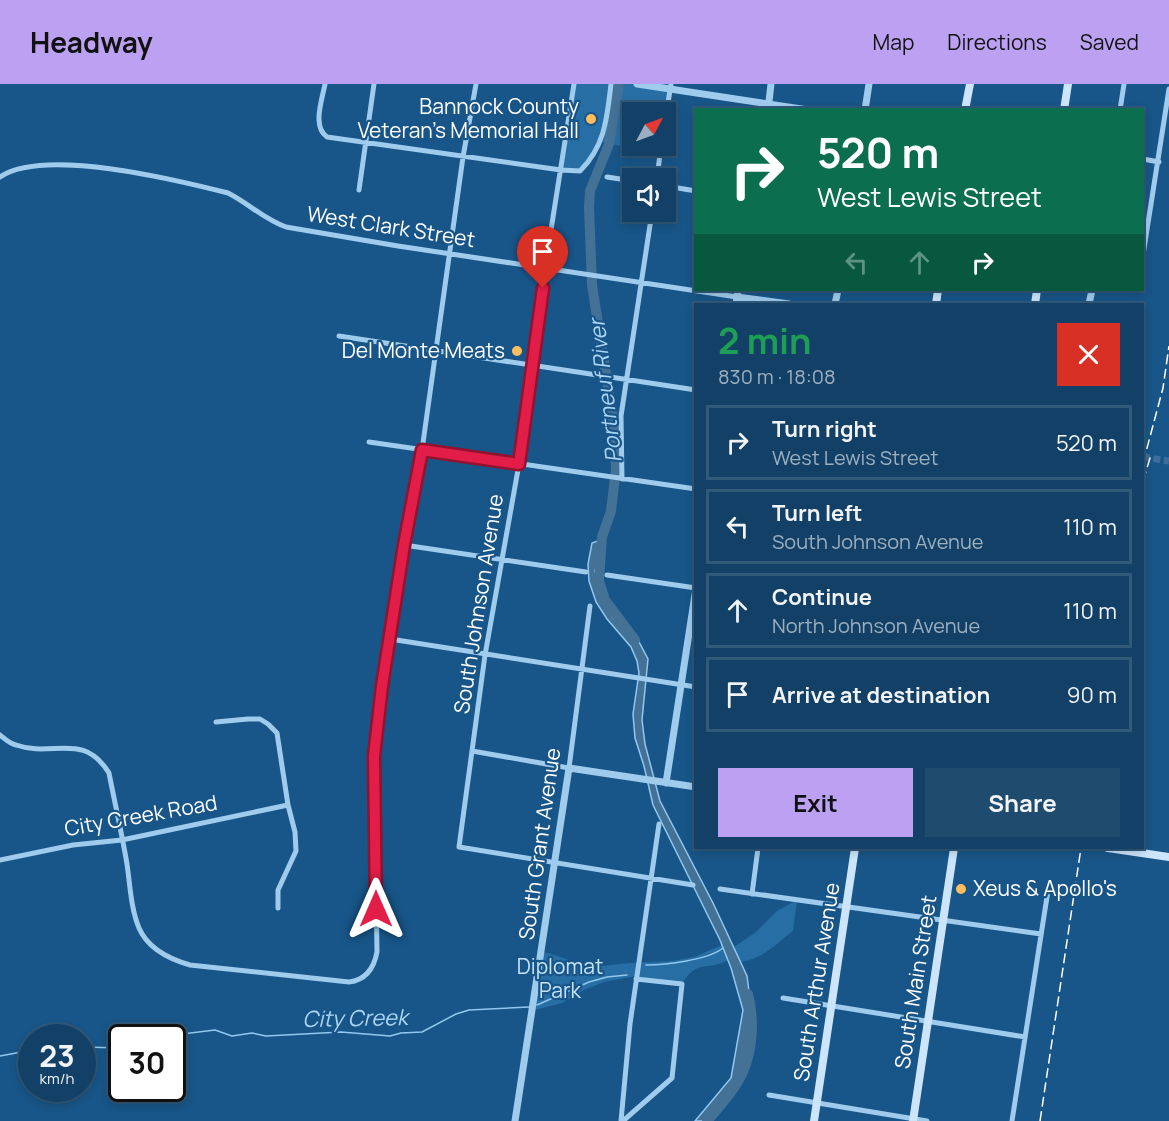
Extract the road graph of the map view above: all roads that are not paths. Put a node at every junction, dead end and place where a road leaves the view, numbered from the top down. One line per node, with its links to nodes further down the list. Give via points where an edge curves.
1 (325, 84): 20 (street, via 319,127 322,133)
2 (374, 84): 20 (street)
3 (476, 84): 21 (street)
4 (574, 84): 24 (street, South Johnson Avenue)
5 (611, 84): 24 (street, via 602,141 580,171)
6 (637, 84): 12 (street)
7 (771, 84): 15 (street)
8 (869, 84): 16 (street)
9 (970, 84): 17 (main road)
10 (1068, 84): 18 (main road)
11 (1124, 84): 19 (street)
12 (671, 86): 14 (street); 15 (street)
13 (1169, 89): 23 (street)
14 (668, 102)
15 (768, 107)
16 (865, 108)
17 (965, 108)
18 (1064, 108)
19 (1120, 108)
20 (366, 143): 21 (street); 29 (street)
21 (463, 157): 24 (street); 33 (street)
22 (1144, 159): 23 (street)
23 (1159, 162): 32 (street)
24 (561, 170): 34 (street, South Johnson Avenue)
25 (0, 177): 33 (street, West Clark Street, via 30,165 114,168 228,193 286,227)
26 (607, 177): 27 (street)
27 (622, 179)
28 (676, 188): 30 (street)
29 (359, 190)
30 (694, 191)
31 (650, 222): 35 (street)
32 (1144, 249)
33 (450, 254): 34 (street, West Clark Street); 41 (street)
34 (545, 268): 35 (street, West Clark Street); 42 (street, South Johnson Avenue)
35 (641, 283): 36 (street, West Clark Street); 43 (street)
36 (694, 291)
37 (696, 291): 38 (street, West Clark Street)
38 (737, 297): 39 (street, West Clark Street)
39 (782, 303)
40 (339, 336): 41 (street)
41 (436, 350): 42 (street); 46 (street)
42 (533, 365): 43 (street); 47 (street, South Johnson Avenue)
43 (626, 380): 44 (street); 48 (street, via 621,416)
44 (694, 390)
45 (369, 442): 46 (street)
46 (422, 450): 47 (street); 50 (street)
47 (519, 464): 48 (street); 51 (street, South Johnson Avenue)
48 (622, 479): 49 (street)
49 (694, 489)
50 (404, 545): 51 (street); 57 (street)
51 (501, 560): 52 (street); 58 (street, South Johnson Avenue)
52 (586, 572)
53 (607, 575): 54 (street)
54 (694, 588)
55 (694, 601): 60 (street)
56 (590, 606): 59 (street, South Grant Avenue)
57 (390, 639): 58 (street); 70 (street, via 374,756 377,952 372,968 362,979 339,981 168,959 139,929)
58 (486, 655): 59 (street); 64 (street, South Johnson Avenue)
59 (581, 670): 60 (street); 65 (street, South Grant Avenue)
60 (681, 685): 61 (street); 66 (street)
61 (694, 687)
62 (216, 722): 68 (street, via 260,719 277,733)
63 (0, 735): 70 (street, via 14,745 80,749 94,754 109,773)
64 (472, 751): 65 (street); 77 (street, South Johnson Avenue, via 459,847)
65 (568, 768): 66 (street); 77 (street, South Grant Avenue)
66 (662, 782): 67 (street)
67 (694, 787)
68 (288, 805): 70 (street, City Creek Road); 84 (street, via 297,851 278,890)
69 (659, 824): 78 (street)
70 (122, 840): 76 (street, City Creek Road)
71 (758, 849): 82 (street)
72 (855, 849): 83 (main road, South Arthur Avenue)
73 (954, 849): 85 (main road, South Main Street)
74 (1115, 849): 75 (main road)
75 (1169, 857)
76 (0, 860)
77 (555, 863): 78 (street); 95 (street, South Grant Avenue)
78 (651, 879): 80 (street); 87 (street)
79 (1049, 884): 86 (street)
80 (693, 885)
81 (720, 889): 82 (street)
82 (752, 894): 83 (street)
83 (847, 907): 85 (street); 89 (main road, South Arthur Avenue)
84 (278, 908)
85 (944, 921): 86 (street); 90 (main road, South Main Street)
86 (1041, 934): 91 (street)
87 (636, 979): 96 (street); 96 (street, via 682,984 672,1078)
88 (783, 998): 89 (street)
89 (831, 1007): 90 (street); 93 (main road, South Arthur Avenue)
90 (928, 1022): 91 (street); 94 (main road, South Main Street)
91 (1026, 1037): 99 (street)
92 (769, 1095): 93 (street)
93 (816, 1103): 94 (street); 97 (main road, South Arthur Avenue)
94 (913, 1120): 98 (street)
95 (515, 1121)
96 (622, 1121)
97 (814, 1121)
98 (927, 1121)
99 (1012, 1121)

